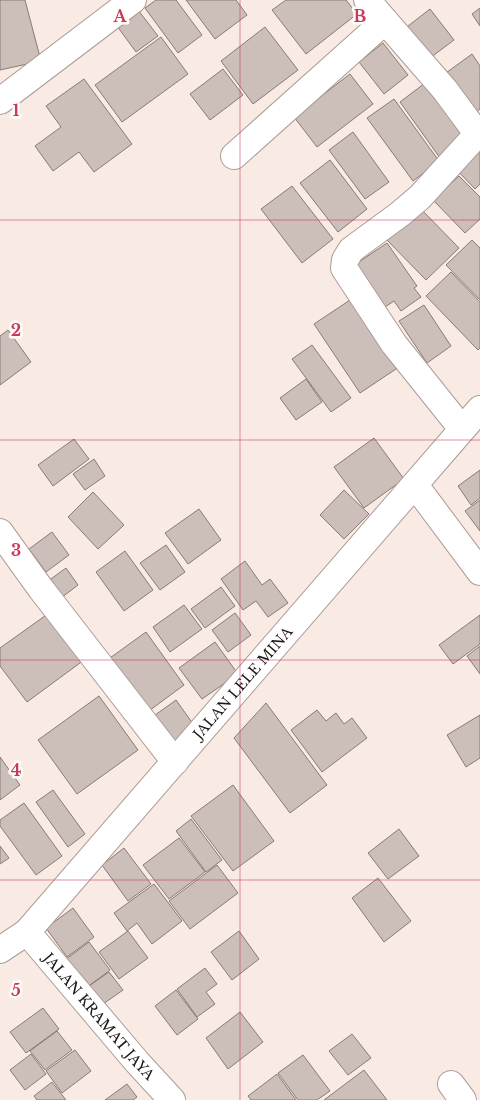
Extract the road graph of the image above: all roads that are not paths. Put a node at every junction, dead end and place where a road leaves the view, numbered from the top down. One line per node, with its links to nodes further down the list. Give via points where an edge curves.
1 (133, 0): 4 (street)
2 (367, 0): 3 (street)
3 (385, 21): 5 (street); 7 (street, via 445,90 473,127 476,136 420,196 351,250 344,260 344,268 394,344)
4 (0, 101)
5 (234, 156)
6 (480, 408): 7 (street, JALAN LELE MINA)
7 (462, 429): 8 (street, JALAN LELE MINA)
8 (414, 485): 10 (street); 11 (street, JALAN LELE MINA)
9 (0, 532): 11 (street)
10 (480, 572)
11 (174, 762): 12 (street, JALAN LELE MINA)
12 (27, 932): 13 (street, JALAN LELE MINA); 14 (street, JALAN KRAMAT JAYA)
13 (0, 950)
14 (172, 1100)

